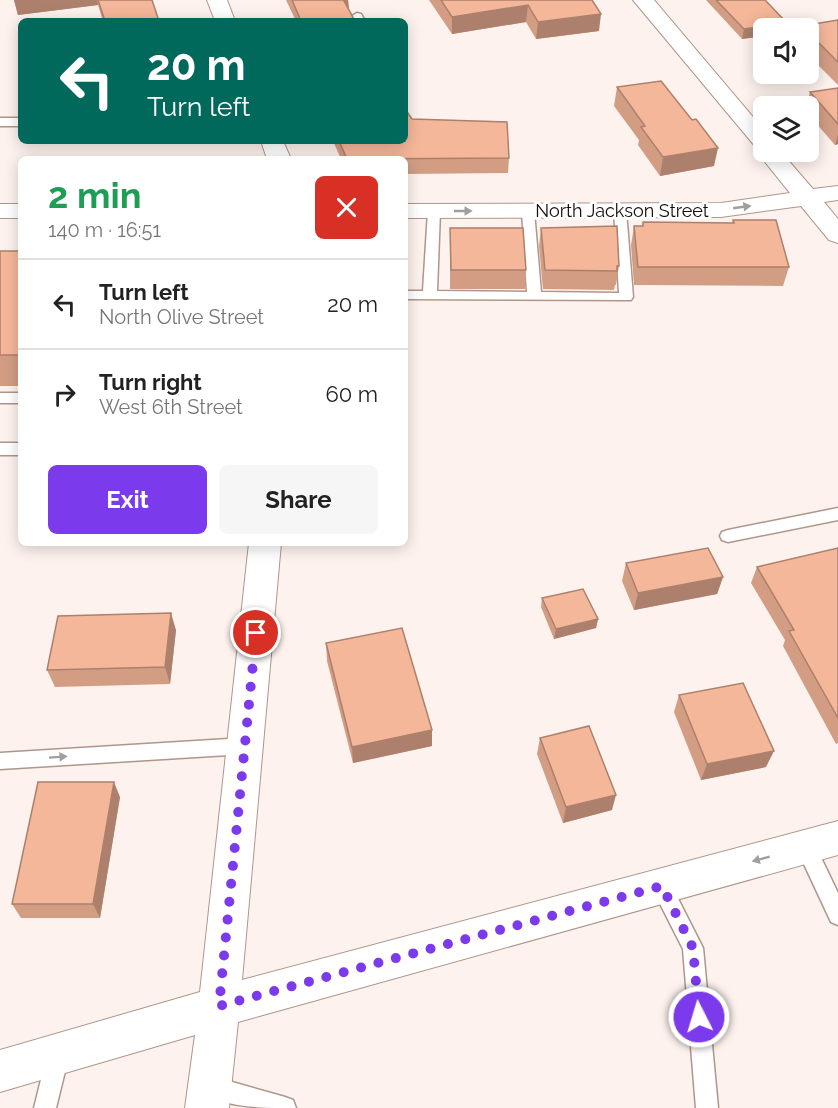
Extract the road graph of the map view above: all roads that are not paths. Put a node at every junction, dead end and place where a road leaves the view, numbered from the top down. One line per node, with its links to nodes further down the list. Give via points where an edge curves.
1 (217, 0): 3 (street)
2 (643, 0): 6 (street)
3 (224, 18)
4 (0, 122): 5 (lane)
5 (18, 122)
6 (753, 132)
7 (777, 162): 9 (street)
8 (838, 193): 9 (street, North Jackson Street)
9 (808, 198): 10 (street, North Jackson Street, one-way to 9, via 721,210); 16 (street)
10 (620, 210): 15 (street, North Jackson Street); 19 (lane, via 626,297)
11 (0, 211): 12 (street)
12 (18, 211)
13 (408, 211): 14 (street, North Jackson Street)
14 (434, 211): 15 (street, North Jackson Street, one-way to 15); 18 (lane)
15 (528, 211): 19 (lane)
16 (838, 235)
17 (408, 295): 18 (lane)
18 (430, 295): 19 (lane)
19 (534, 296)
20 (0, 398): 21 (lane)
21 (18, 398)
22 (0, 449): 23 (lane)
23 (18, 449)
24 (838, 514): 25 (lane)
25 (728, 536)
26 (266, 546): 27 (street)
27 (245, 746): 28 (lane, one-way to 27); 32 (street)
28 (0, 761)
29 (822, 842): 30 (street, one-way to 30); 31 (lane)
30 (662, 886): 32 (street); 38 (lane, via 693,948)
31 (838, 915)
32 (219, 1006): 33 (street); 35 (street)
33 (58, 1054): 34 (street); 36 (lane)
34 (0, 1071)
35 (208, 1097): 37 (lane)
36 (45, 1108)
37 (285, 1108)
38 (707, 1108)

